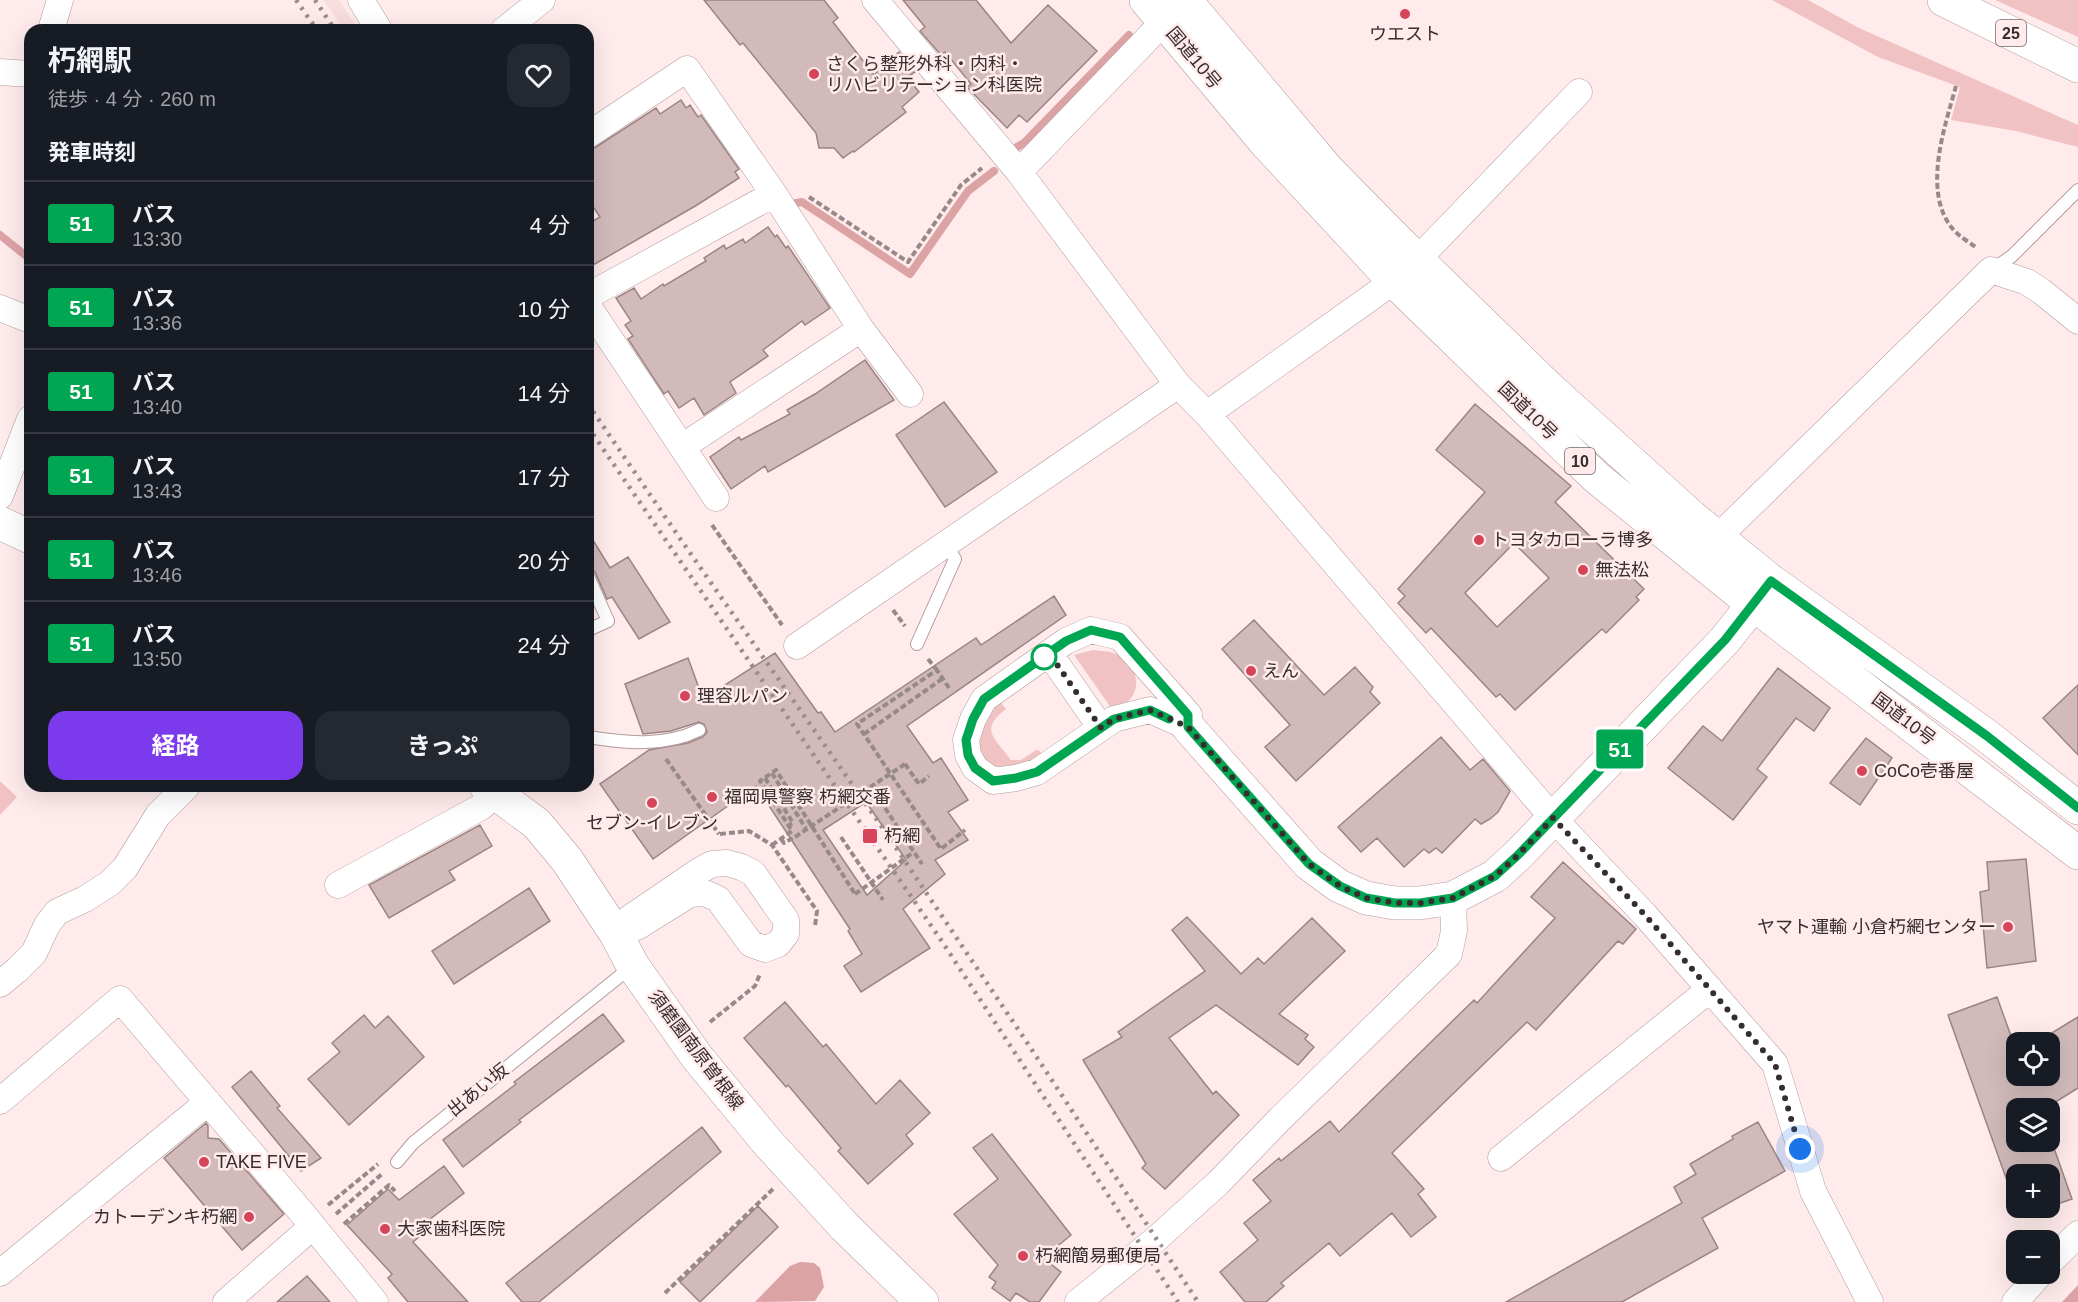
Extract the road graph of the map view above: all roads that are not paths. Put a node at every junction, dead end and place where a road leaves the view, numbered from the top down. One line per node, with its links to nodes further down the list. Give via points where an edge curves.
1 (60, 0): 7 (street)
2 (361, 0): 8 (street)
3 (542, 0): 9 (street)
4 (875, 0): 15 (street)
5 (1944, 0): 10 (main road, 25)
6 (1170, 6): 15 (street, via 1146,39); 19 (main road, 国道10号 / 10, via 1328,170)
7 (53, 24)
8 (375, 24)
9 (512, 24)
10 (2078, 66)
11 (0, 72): 12 (street)
12 (24, 74)
13 (1578, 92): 19 (street)
14 (594, 131): 17 (street, via 687,69)
15 (1019, 172): 26 (street)
16 (2078, 190): 18 (lane, via 2012,256)
17 (776, 198): 20 (street); 25 (street)
18 (1995, 267): 24 (street, via 2041,291); 35 (street)
19 (1406, 270): 28 (street); 35 (main road, 国道10号 / 10, via 1548,387); 38 (main road, 国道10号 / 10, via 1597,478)
20 (594, 293)
21 (0, 308): 23 (street)
22 (594, 315): 30 (street)
23 (24, 318)
24 (2078, 321)
25 (861, 329): 27 (street); 30 (street)
26 (1178, 385): 28 (street); 36 (street)
27 (910, 394)
28 (1208, 414): 51 (street)
29 (24, 434): 31 (street)
30 (682, 447): 32 (street)
31 (0, 496)
32 (716, 498)
33 (0, 523): 34 (main road)
34 (24, 534)
35 (1717, 538): 38 (main road, 国道10号 / 10)
36 (946, 544): 40 (lane, via 955,559); 41 (street)
37 (594, 590): 39 (lane, via 608,621)
38 (1762, 593): 50 (main road, 国道10号 / 10, via 1987,736); 51 (main road, via 1725,640); 52 (main road, 国道10号 / 10)
39 (594, 627)
40 (917, 644)
41 (797, 646)
42 (1049, 653): 43 (street, via 1091,630 1120,637 1188,715); 44 (street); 44 (street, via 984,699 966,740 975,768 993,781 1037,772)
43 (1188, 727): 44 (street, via 1150,710 1114,719); 54 (main road, via 1309,864 1340,886 1366,898 1395,903)
44 (1101, 728)
45 (699, 730): 46 (lane, via 686,737 654,742)
46 (594, 737)
47 (181, 792): 57 (street, via 158,815 125,868 110,883 57,912 34,953)
48 (491, 792): 53 (street, via 481,807)
49 (495, 792): 55 (main road, 須磨園南原曽根線, via 537,824)
50 (2078, 808)
51 (1553, 818): 54 (main road, via 1495,876); 58 (street)
52 (2078, 853)
53 (338, 885)
54 (1453, 898): 71 (street, via 1454,931 1449,954 1218,1183)
55 (623, 930): 55 (street, via 630,918 699,871 712,864 727,863 753,873 786,920 786,934 778,944 765,949 758,947 751,944 718,899 705,893 690,894 637,927); 56 (main road, 須磨園南原曽根線)
56 (633, 966): 62 (lane, 出あい坂); 70 (main road, 須磨園南原曽根線, via 697,1057 768,1143 845,1227)
57 (0, 984)
58 (1710, 989): 61 (street); 72 (street, via 1775,1064 1813,1191)
59 (0, 1101): 60 (street, via 120,999)
60 (208, 1102): 63 (street); 66 (street)
61 (1500, 1158)
62 (391, 1160)
63 (326, 1221): 68 (street); 69 (street)
64 (2078, 1234): 65 (street)
65 (2060, 1252)
66 (0, 1273)
67 (2031, 1284): 73 (street)
68 (226, 1302)
69 (375, 1302)
70 (922, 1302)
71 (1078, 1302)
72 (1870, 1302)
73 (2014, 1302)

